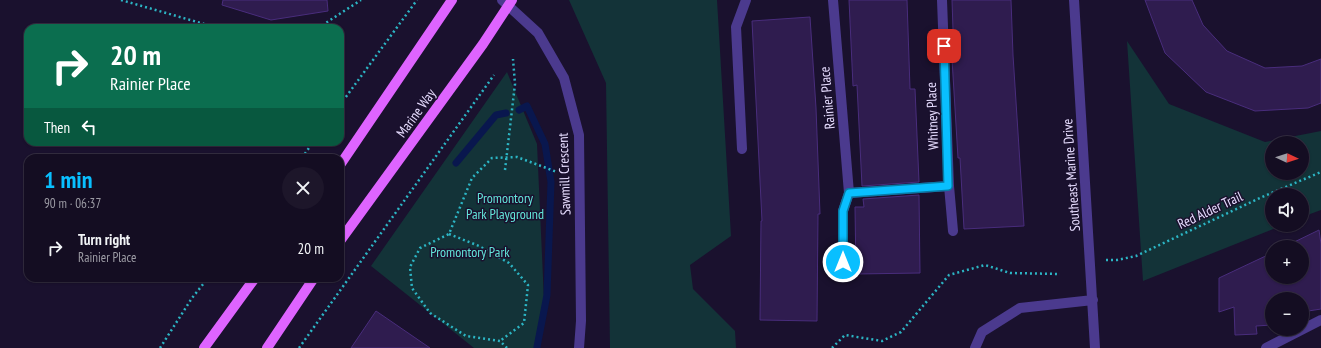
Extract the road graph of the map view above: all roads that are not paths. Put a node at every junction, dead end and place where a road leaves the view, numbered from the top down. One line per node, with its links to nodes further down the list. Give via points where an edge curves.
1 (452, 0): 8 (main road)
2 (746, 0): 7 (street, via 736,28)
3 (833, 0): 10 (street, Rainier Place)
4 (942, 0): 9 (street, Whitney Place)
5 (1074, 0): 16 (street, Southeast Marine Drive)
6 (508, 2): 12 (main road, Marine Way, via 483,44); 20 (street, Sawmill Crescent, via 538,32 564,78 579,135)
7 (742, 149)
8 (344, 159)
9 (948, 186): 10 (street); 11 (street, Whitney Place)
10 (849, 193): 13 (street, Rainier Place, via 843,211)
11 (953, 231)
12 (344, 236)
13 (843, 262)
14 (252, 282): 18 (main road)
15 (311, 282): 19 (main road)
16 (1093, 300): 21 (street, via 1020,308 982,332); 22 (street, Southeast Marine Drive)
17 (1321, 320): 23 (street)
18 (204, 348)
19 (267, 348)
20 (580, 348)
21 (975, 348)
22 (1095, 348)
23 (1266, 348)

